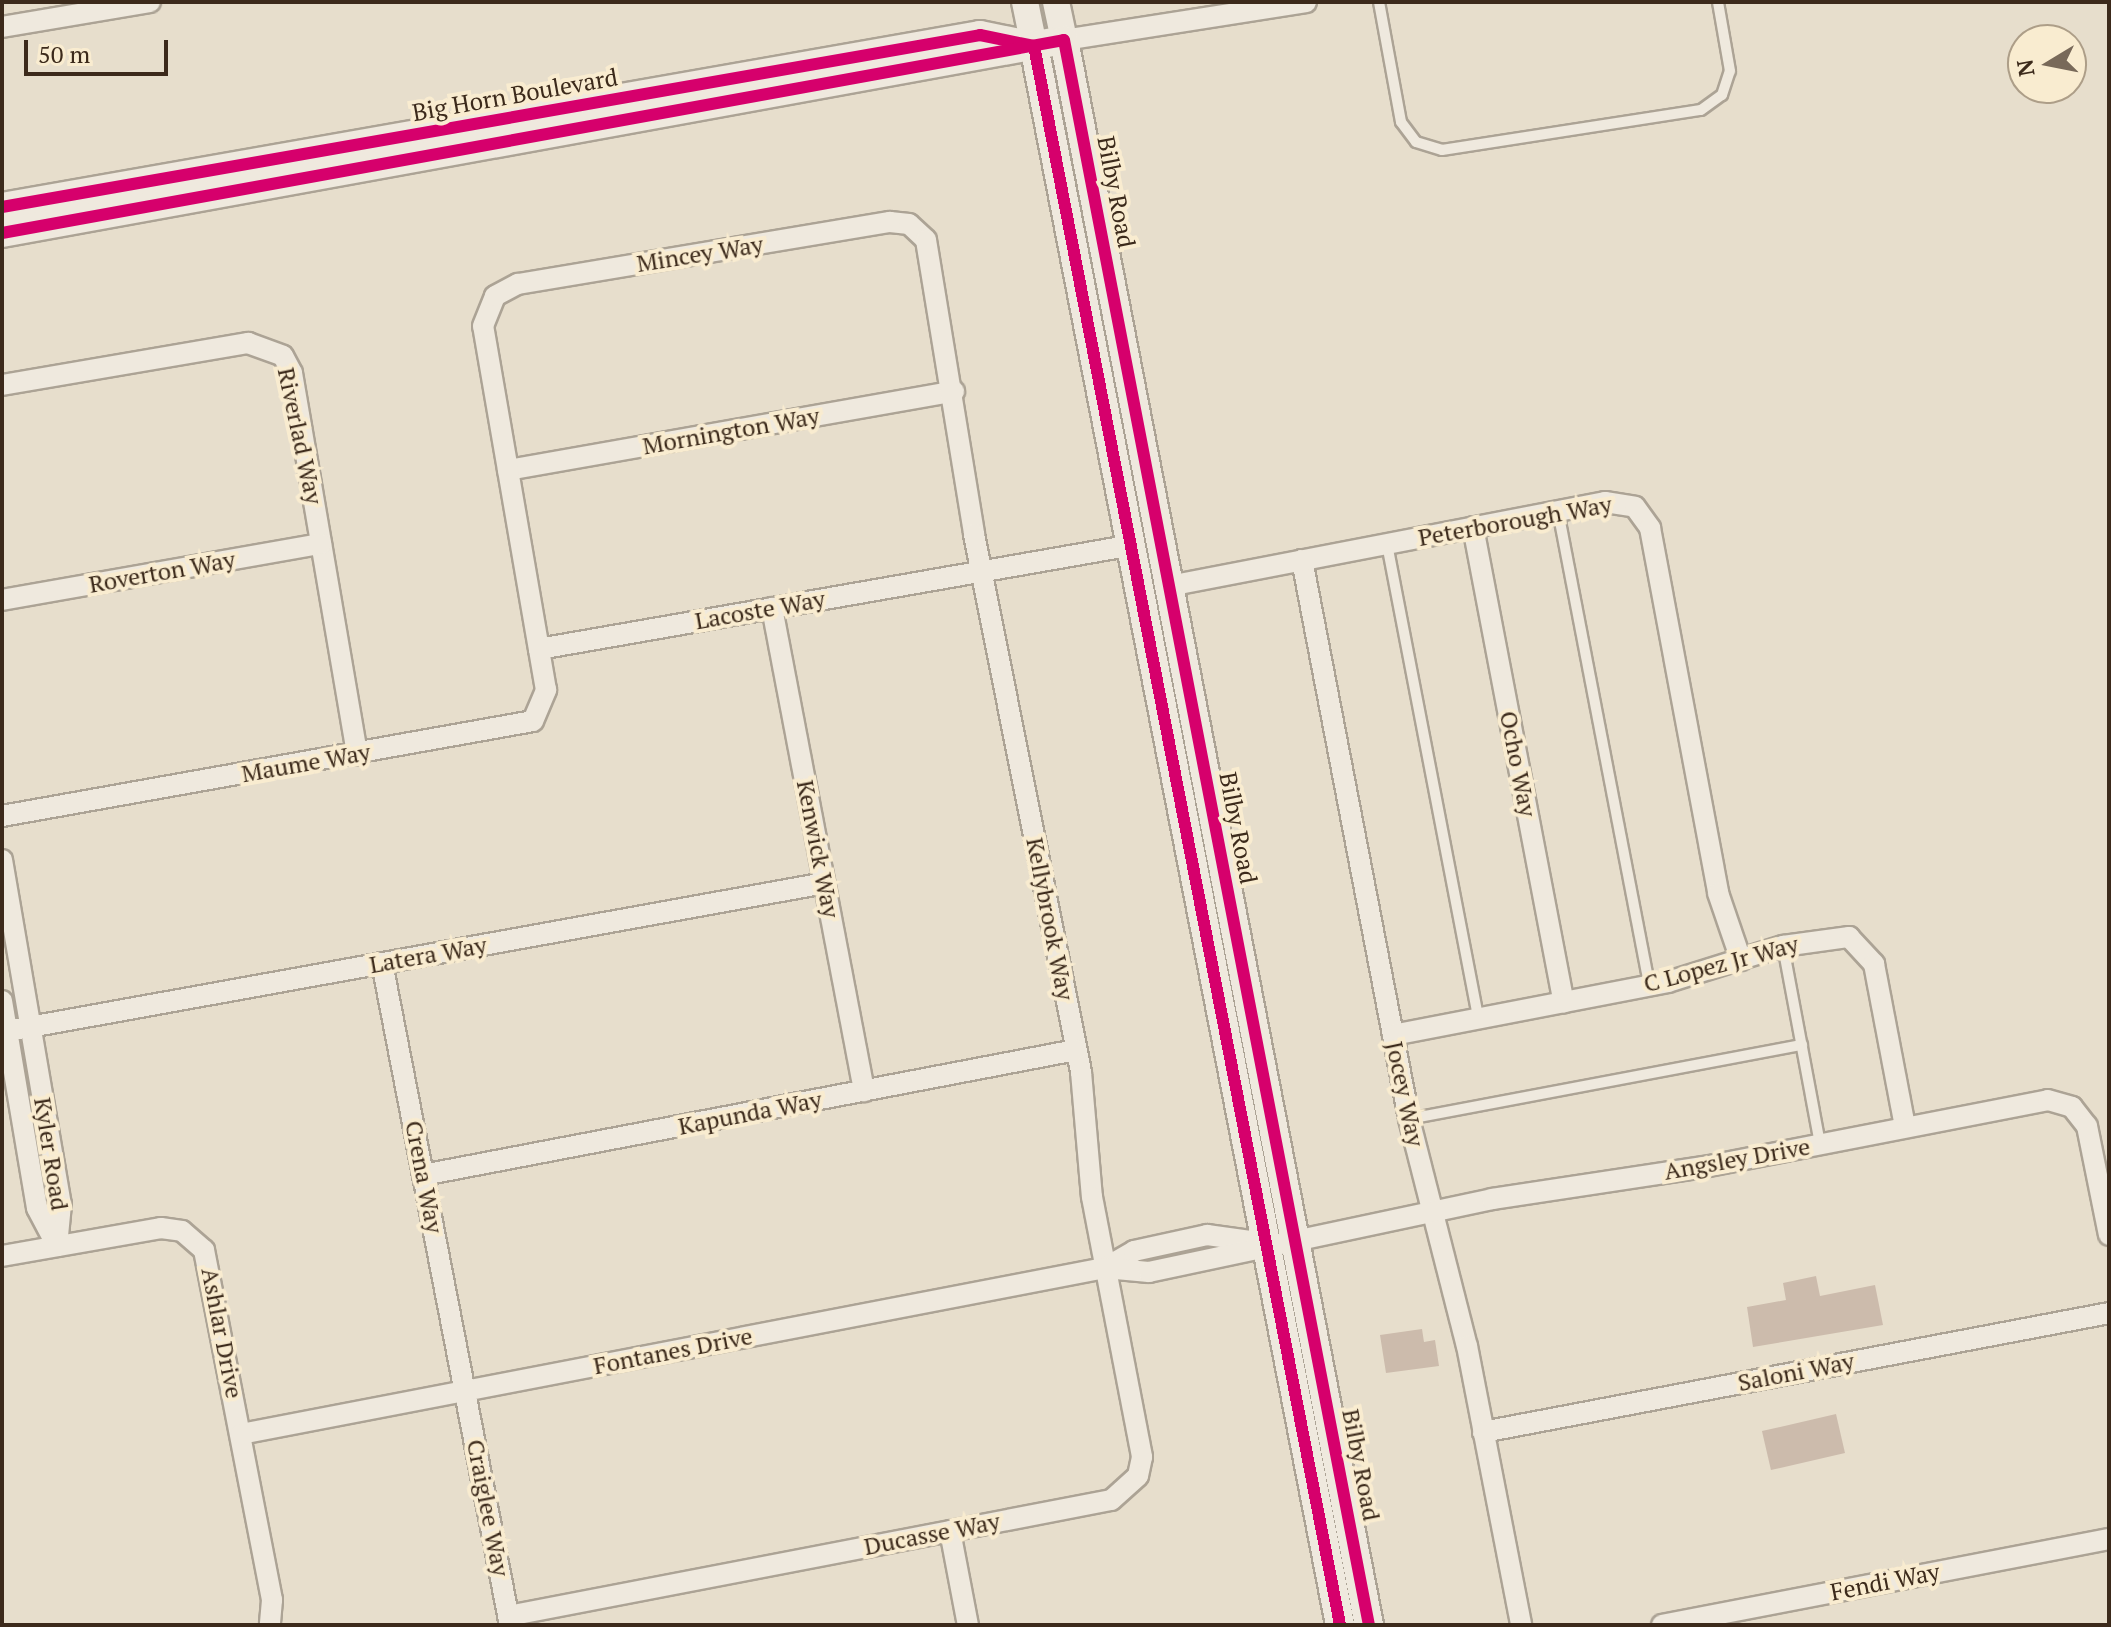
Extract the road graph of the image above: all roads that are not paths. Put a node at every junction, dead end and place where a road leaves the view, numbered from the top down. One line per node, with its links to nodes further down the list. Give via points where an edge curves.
1 (150, 2): 7 (street)
2 (1025, 2): 9 (street, Bilby Road)
3 (1056, 2): 8 (street, Bilby Road)
4 (1306, 2): 8 (street)
5 (1379, 2): 6 (lane, via 1401,122 1416,142 1442,150 1701,110 1722,95 1730,71)
6 (1718, 2)
7 (2, 27)
8 (1064, 40): 9 (main road, Big Horn Boulevard); 22 (main road, Bilby Road)
9 (1034, 46): 10 (main road, Big Horn Boulevard, via 980,35); 11 (main road, Big Horn Boulevard); 19 (main road, Bilby Road)
10 (2, 207)
11 (2, 233)
12 (2, 385): 17 (street, Riverlad Way, via 268,345 292,373)
13 (954, 391): 14 (street, Mornington Way); 14 (street, Mincey Way, via 929,247 909,224 518,284 495,296 483,326); 21 (street, Mincey Way)
14 (508, 470): 25 (street, Mincey Way)
15 (1558, 511): 16 (street, Peterborough Way); 31 (street, Peterborough Way, via 1625,502 1650,528 1718,893); 33 (lane)
16 (1473, 527): 18 (street, Peterborough Way); 35 (street, Ocho Way)
17 (321, 544): 23 (street, Roverton Way); 26 (street, Riverlad Way)
18 (1387, 544): 20 (street, Peterborough Way); 36 (lane)
19 (1133, 545): 21 (street, Lacoste Way); 50 (main road, Bilby Road)
20 (1302, 560): 22 (street, Peterborough Way); 39 (street, Jocey Way)
21 (981, 571): 24 (street, Lacoste Way); 41 (street, Kellybrook Way)
22 (1169, 586): 49 (main road, Bilby Road)
23 (2, 600)
24 (772, 608): 25 (street, Lacoste Way); 29 (street, Kenwick Way)
25 (539, 649): 26 (street, Maume Way, via 547,699 533,721)
26 (357, 754): 27 (street, Maume Way)
27 (2, 816)
28 (2, 860): 37 (street, Kyler Road)
29 (825, 883): 32 (street, Latera Way); 42 (street, Kenwick Way)
30 (1783, 946): 31 (street, C Lopez Jr Way); 40 (lane); 44 (street, C Lopez Jr Way, via 1840,936 1870,955)
31 (1741, 960): 33 (street, C Lopez Jr Way)
32 (382, 963): 37 (street, Latera Way); 46 (street, Crena Way)
33 (1649, 985): 35 (street, C Lopez Jr Way)
34 (2, 1001): 38 (street, Kyler Road)
35 (1564, 1002): 36 (street, C Lopez Jr Way)
36 (1478, 1018): 39 (street, C Lopez Jr Way)
37 (30, 1026): 38 (street, Latera Way); 51 (street, Kyler Road, via 61,1204)
38 (4, 1031): 51 (street, Kyler Road, via 37,1208)
39 (1393, 1035): 43 (street, Jocey Way)
40 (1802, 1045): 43 (lane); 45 (lane)
41 (1076, 1050): 42 (street, Kapunda Way); 53 (street, Kellybrook Way)
42 (864, 1091): 46 (street, Kapunda Way)
43 (1409, 1119): 47 (street, Jocey Way)
44 (1905, 1127): 45 (street, Angsley Drive); 48 (street, Angsley Drive, via 2048,1100 2072,1107 2090,1134)
45 (1820, 1144): 47 (street, Angsley Drive)
46 (423, 1175): 55 (street, Crena Way)
47 (1433, 1210): 49 (street, Angsley Drive); 56 (street, Jocey Way)
48 (2109, 1235)
49 (1295, 1237): 50 (street, Angsley Drive); 64 (main road, Bilby Road)
50 (1266, 1243): 53 (street, Fontanes Drive, via 1149,1272); 63 (main road, Bilby Road)
51 (57, 1246): 52 (street, Ashlar Drive); 57 (street, Ashlar Drive, via 161,1228 198,1243 210,1268)
52 (2, 1256)
53 (1105, 1268): 55 (street, Fontanes Drive); 58 (street, Ducasse Way, via 1142,1457 1134,1484 1111,1500)
54 (2109, 1313): 56 (street, Saloni Way)
55 (465, 1391): 57 (street, Fontanes Drive); 60 (street, Craiglee Way)
56 (1483, 1432): 65 (street, Jocey Way)
57 (241, 1434): 61 (street, Ashlar Drive, via 272,1600)
58 (950, 1531): 60 (street, Ducasse Way); 62 (street)
59 (2109, 1539): 66 (street, Fendi Way)
60 (509, 1620)
61 (270, 1625)
62 (968, 1625)
63 (1340, 1625)
64 (1369, 1625)
65 (1521, 1625)
66 (1662, 1625)

